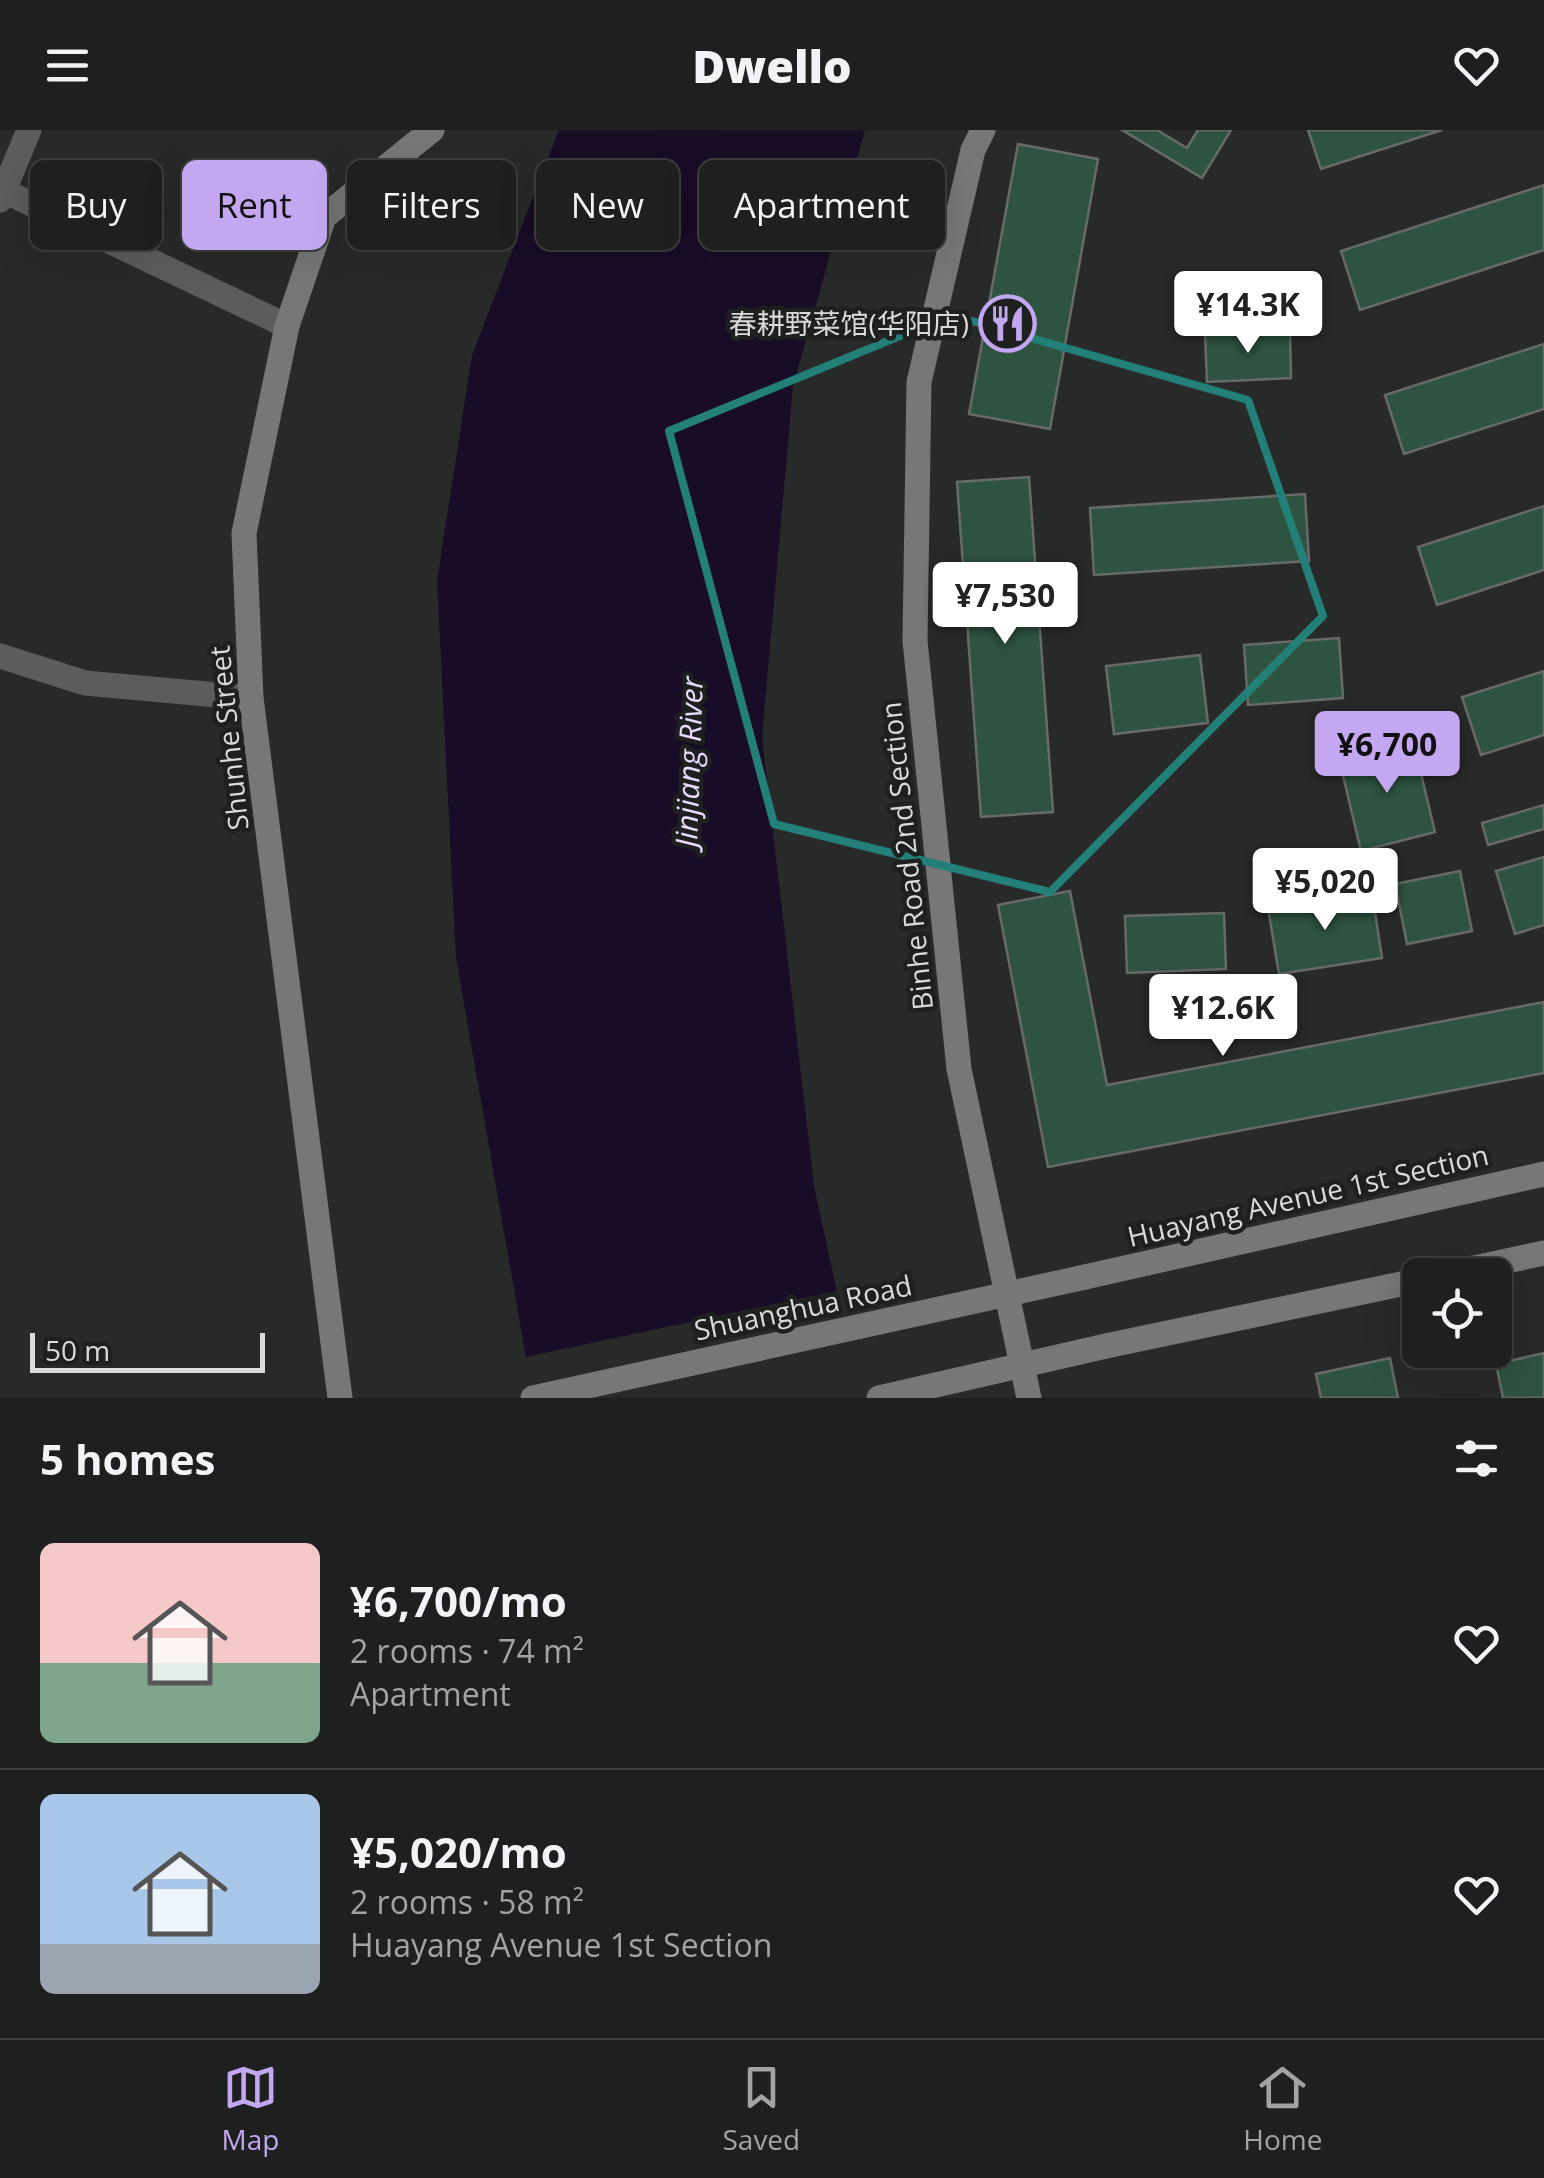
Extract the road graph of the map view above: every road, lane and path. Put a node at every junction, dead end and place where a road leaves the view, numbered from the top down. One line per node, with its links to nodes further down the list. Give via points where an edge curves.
1 (29, 130): 4 (street)
2 (432, 130): 5 (street, Shunhe Street, via 324,218)
3 (983, 130): 16 (street, Binhe Road 2nd Section, via 972,150 919,382 915,641 960,1070)
4 (1, 193): 5 (street)
5 (287, 326): 7 (street, Shunhe Street, via 244,533)
6 (0, 656): 7 (street, via 85,683)
7 (251, 698): 13 (street, Shunhe Street)
8 (1544, 1174): 11 (street, Huayang Avenue 1st Section)
9 (1544, 1253): 10 (street)
10 (1512, 1260)
11 (1085, 1276): 14 (street, Shuanghua Road, bridge)
12 (1402, 1284): 15 (street, bridge)
13 (340, 1398)
14 (534, 1398)
15 (879, 1398)
16 (1029, 1398)

